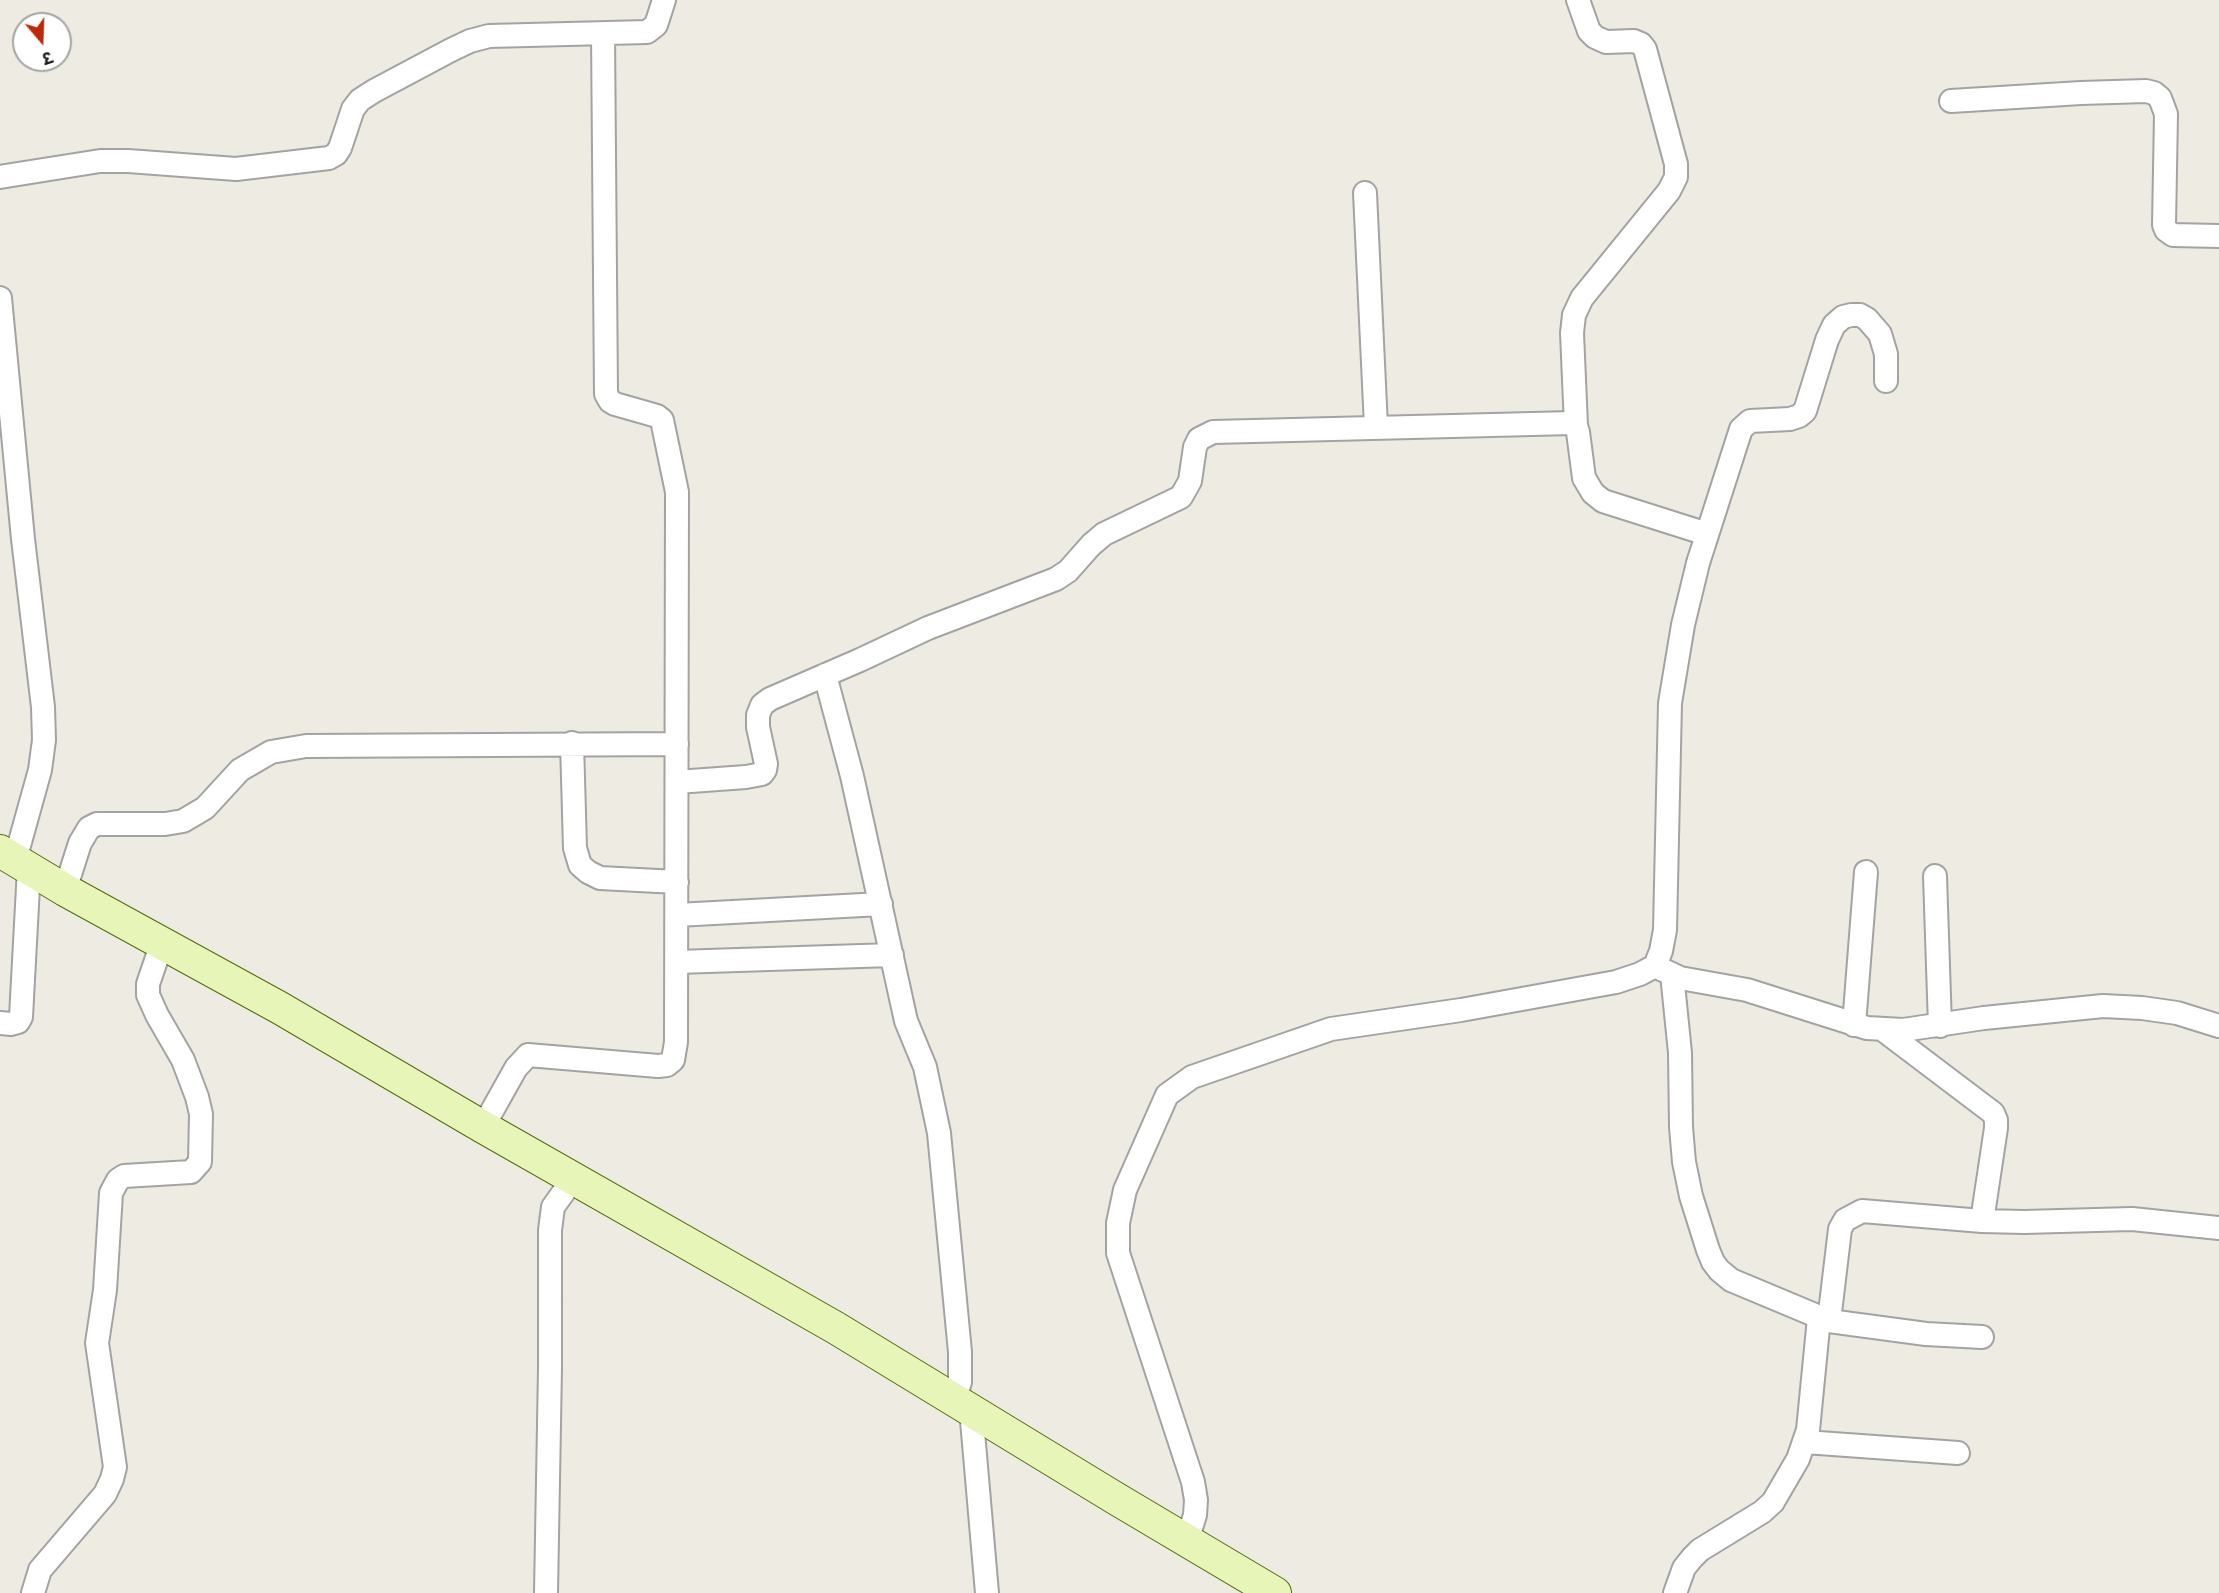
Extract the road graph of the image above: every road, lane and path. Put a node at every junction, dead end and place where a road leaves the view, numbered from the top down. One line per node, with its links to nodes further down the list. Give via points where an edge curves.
1 (664, 0): 3 (street, via 656,25 647,32)
2 (1578, 0): 10 (street, via 1595,37 1606,42 1634,41 1645,49 1676,164 1676,177 1582,298 1574,315)
3 (603, 34): 5 (street, via 489,36 470,41 360,100 340,148 329,158 237,169 100,161); 15 (street, via 605,386 615,404 662,420 666,436 678,505)
4 (1951, 101): 7 (street, via 2146,90 2154,93 2166,114 2166,230 2173,235)
5 (0, 177)
6 (1365, 193): 11 (street)
7 (2219, 236)
8 (0, 298): 17 (street, via 44,740 40,770)
9 (1886, 381): 12 (street, via 1885,349 1880,334 1860,315 1843,317 1827,340 1804,411 1790,419 1750,421 1741,429)
10 (1576, 426): 11 (street, via 1566,422); 12 (street, via 1584,478 1593,493 1603,501)
11 (1376, 428): 13 (street, via 1206,434 1195,447 1190,481 1181,497 1104,534 1056,579 928,628)
12 (1707, 534): 27 (street, via 1683,625 1670,703)
13 (825, 675): 16 (street, via 762,705 758,715 766,764 762,774); 22 (street)
14 (572, 743): 15 (street); 20 (street, via 574,848 580,865 600,878); 21 (street, via 306,747 271,752 240,770 205,808 183,821 97,824 88,828)
15 (677, 744): 16 (street)
16 (677, 782): 20 (street)
17 (15, 860): 21 (main road); 28 (street, via 21,1017 18,1022)
18 (1866, 872): 29 (street)
19 (1935, 876): 30 (street)
20 (677, 882): 23 (street)
21 (65, 890): 24 (main road)
22 (881, 904): 23 (street); 25 (street)
23 (677, 915): 26 (street)
24 (162, 944): 33 (main road); 43 (street, via 148,995 198,1097 200,1162 191,1173 124,1176 111,1193 105,1290 97,1343 115,1467 105,1494 40,1570)
25 (892, 955): 26 (street); 39 (street, via 906,1021 925,1067 940,1143)
26 (677, 962): 33 (street, via 673,1060 658,1066 528,1055 516,1068)
27 (1663, 970): 29 (street, via 1696,983 1747,990); 37 (street, via 1680,1053 1684,1162 1713,1262 1731,1280); 42 (street, via 1461,1010 1331,1029 1192,1077 1167,1095 1125,1190 1118,1223 1118,1253 1193,1482 1195,1515)
28 (0, 1023)
29 (1854, 1024): 32 (street)
30 (1940, 1026): 31 (street, via 2103,1006 2177,1013); 32 (street)
31 (2219, 1026)
32 (1882, 1029): 35 (street, via 1993,1113 1996,1128)
33 (483, 1127): 34 (main road)
34 (573, 1179): 39 (main road); 44 (street, via 553,1207 550,1230)
35 (1982, 1221): 36 (street, via 2123,1219); 37 (street, via 1862,1211 1845,1220)
36 (2219, 1228)
37 (1824, 1319): 38 (street, via 1926,1334); 40 (street)
38 (1982, 1337)
39 (963, 1404): 42 (main road); 45 (street)
40 (1805, 1442): 41 (street); 47 (street, via 1777,1496 1762,1512 1700,1550 1684,1568)
41 (1958, 1453)
42 (1187, 1541): 46 (main road)
43 (33, 1593)
44 (546, 1593)
45 (987, 1593)
46 (1275, 1593)
47 (1675, 1593)

